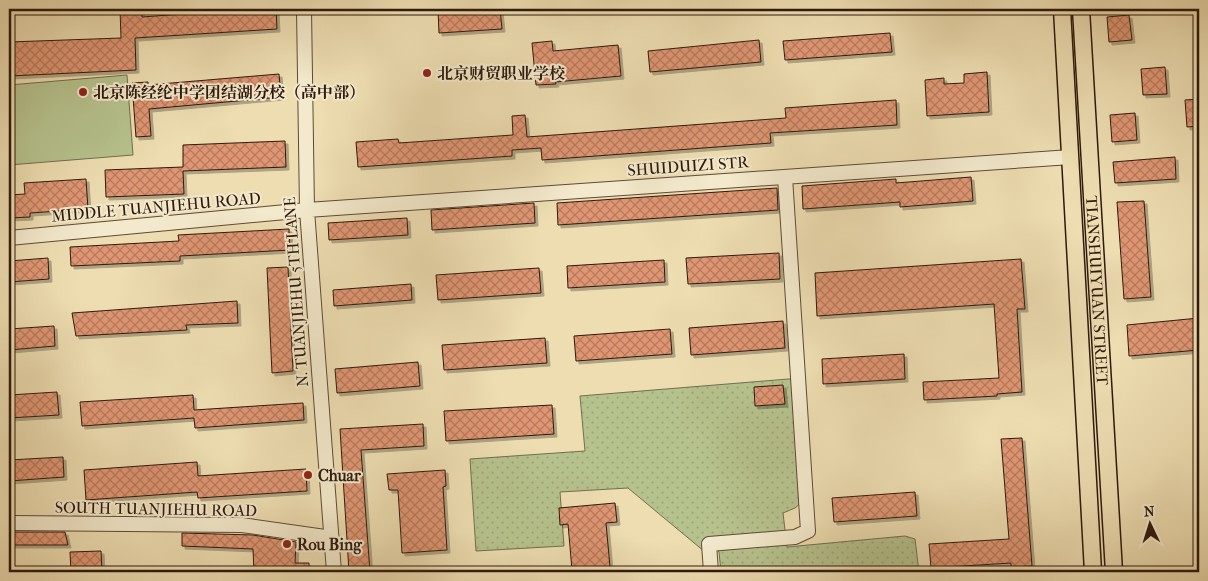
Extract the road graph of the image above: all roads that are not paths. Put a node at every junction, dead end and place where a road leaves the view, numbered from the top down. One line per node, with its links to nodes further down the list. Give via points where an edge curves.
1 (304, 9): 6 (street, N. TUANJIEHU 5TH LANE)
2 (1062, 9): 4 (main road, TIANSHUIYUAN STREET)
3 (1081, 9): 13 (main road, TIANSHUIYUAN STREET)
4 (1071, 157): 5 (street, SHUIDUIZI STR); 12 (main road, TIANSHUIYUAN STREET)
5 (785, 177): 6 (street, SHUIDUIZI STR); 11 (street, via 808,531 796,537 709,544)
6 (307, 210): 7 (street, MIDDLE TUANJIEHU ROAD); 9 (street, N. TUANJIEHU 5TH LANE)
7 (9, 238)
8 (9, 523): 9 (street, SOUTH TUANJIEHU ROAD, via 242,525)
9 (332, 538): 10 (street, N. TUANJIEHU 5TH LANE)
10 (334, 572)
11 (711, 572)
12 (1093, 572)
13 (1114, 572)

